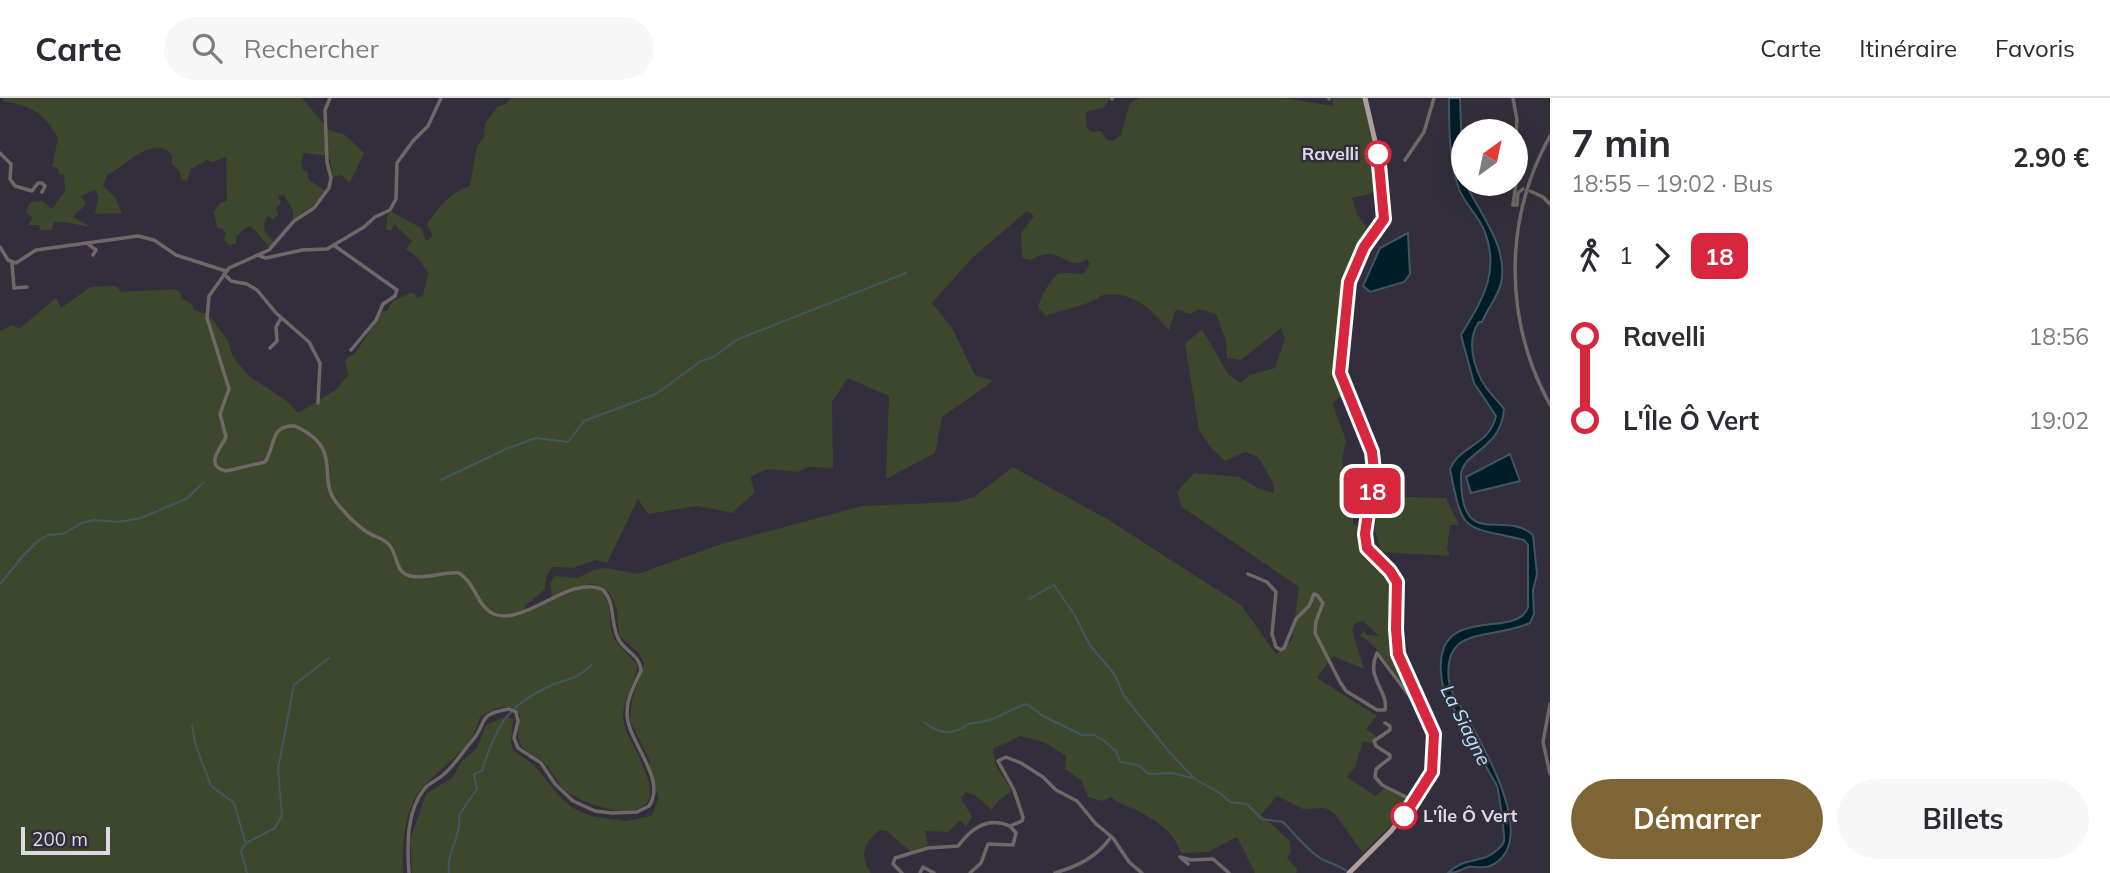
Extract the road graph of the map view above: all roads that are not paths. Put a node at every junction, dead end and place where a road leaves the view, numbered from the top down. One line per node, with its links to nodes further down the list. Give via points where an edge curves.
1 (330, 98): 19 (street, via 324,110 329,188 314,208 294,221)
2 (441, 98): 16 (street, via 428,126 397,163 393,207)
3 (1365, 98): 30 (main road, via 1385,209 1384,219 1364,247 1349,282 1340,373 1370,444 1374,465 1366,543 1397,582 1398,654)
4 (1434, 98): 9 (street, via 1423,132)
5 (1513, 98): 6 (street)
6 (1517, 119)
7 (1550, 136): 27 (street, via 1526,193 1514,272 1525,346)
8 (0, 153): 11 (street, via 11,164 10,179 15,186 32,191 42,183)
9 (1405, 160)
10 (1530, 191): 14 (street)
11 (42, 192)
12 (1514, 196): 13 (street, via 1513,205 1517,205)
13 (1518, 196)
14 (1550, 204)
15 (87, 243): 18 (street, via 96,250); 20 (street, via 36,250); 21 (street, via 147,238 176,255)
16 (335, 246): 19 (street); 25 (street, via 397,290)
17 (0, 247): 20 (street)
18 (93, 255)
19 (260, 256): 21 (street, via 233,264)
20 (12, 262): 22 (street, via 14,288)
21 (225, 272): 23 (street, via 231,281 257,290); 39 (street, via 212,289 207,318 229,389 220,414 226,435 215,454 217,467 226,471 265,461 280,428 300,428 327,456 334,500 363,530 390,546 401,570 423,577 458,573 490,611 502,616 585,586 599,587 609,596 619,640 640,666 626,713 654,792 645,809 630,813 580,806 560,790 541,763 517,748 518,716 505,709 485,716 472,742 425,789 408,835)
22 (27, 288)
23 (281, 318): 24 (street, via 277,341); 26 (street, via 309,342 320,363)
24 (270, 348)
25 (351, 350)
26 (318, 404)
27 (1550, 405)
28 (1248, 574): 30 (street, via 1276,592 1272,634 1276,647 1284,648 1298,615 1317,594 1323,603 1315,633 1346,691 1377,710 1385,710 1386,701 1375,682 1377,653)
29 (1550, 704): 32 (street, via 1543,742)
30 (1423, 708): 33 (main road, via 1435,744 1433,766)
31 (1385, 723): 33 (street, via 1390,730 1374,741 1390,758 1376,769 1375,777)
32 (1550, 774)
33 (1414, 801): 38 (main road)
34 (1010, 825): 35 (street, via 1023,817 998,761 1006,757 1077,801); 40 (street, via 989,822 964,836 958,846 922,849 895,858 893,864); 42 (street, via 1016,833 1013,845 988,844 981,863)
35 (1111, 836): 43 (street, via 1088,859); 44 (street)
36 (1188, 864): 45 (street, via 1180,857 1221,863)
37 (920, 871): 41 (street, via 926,867)
38 (1352, 872)
39 (409, 873)
40 (902, 873)
41 (933, 873)
42 (970, 873)
43 (1055, 873)
44 (1142, 873)
45 (1229, 873)

